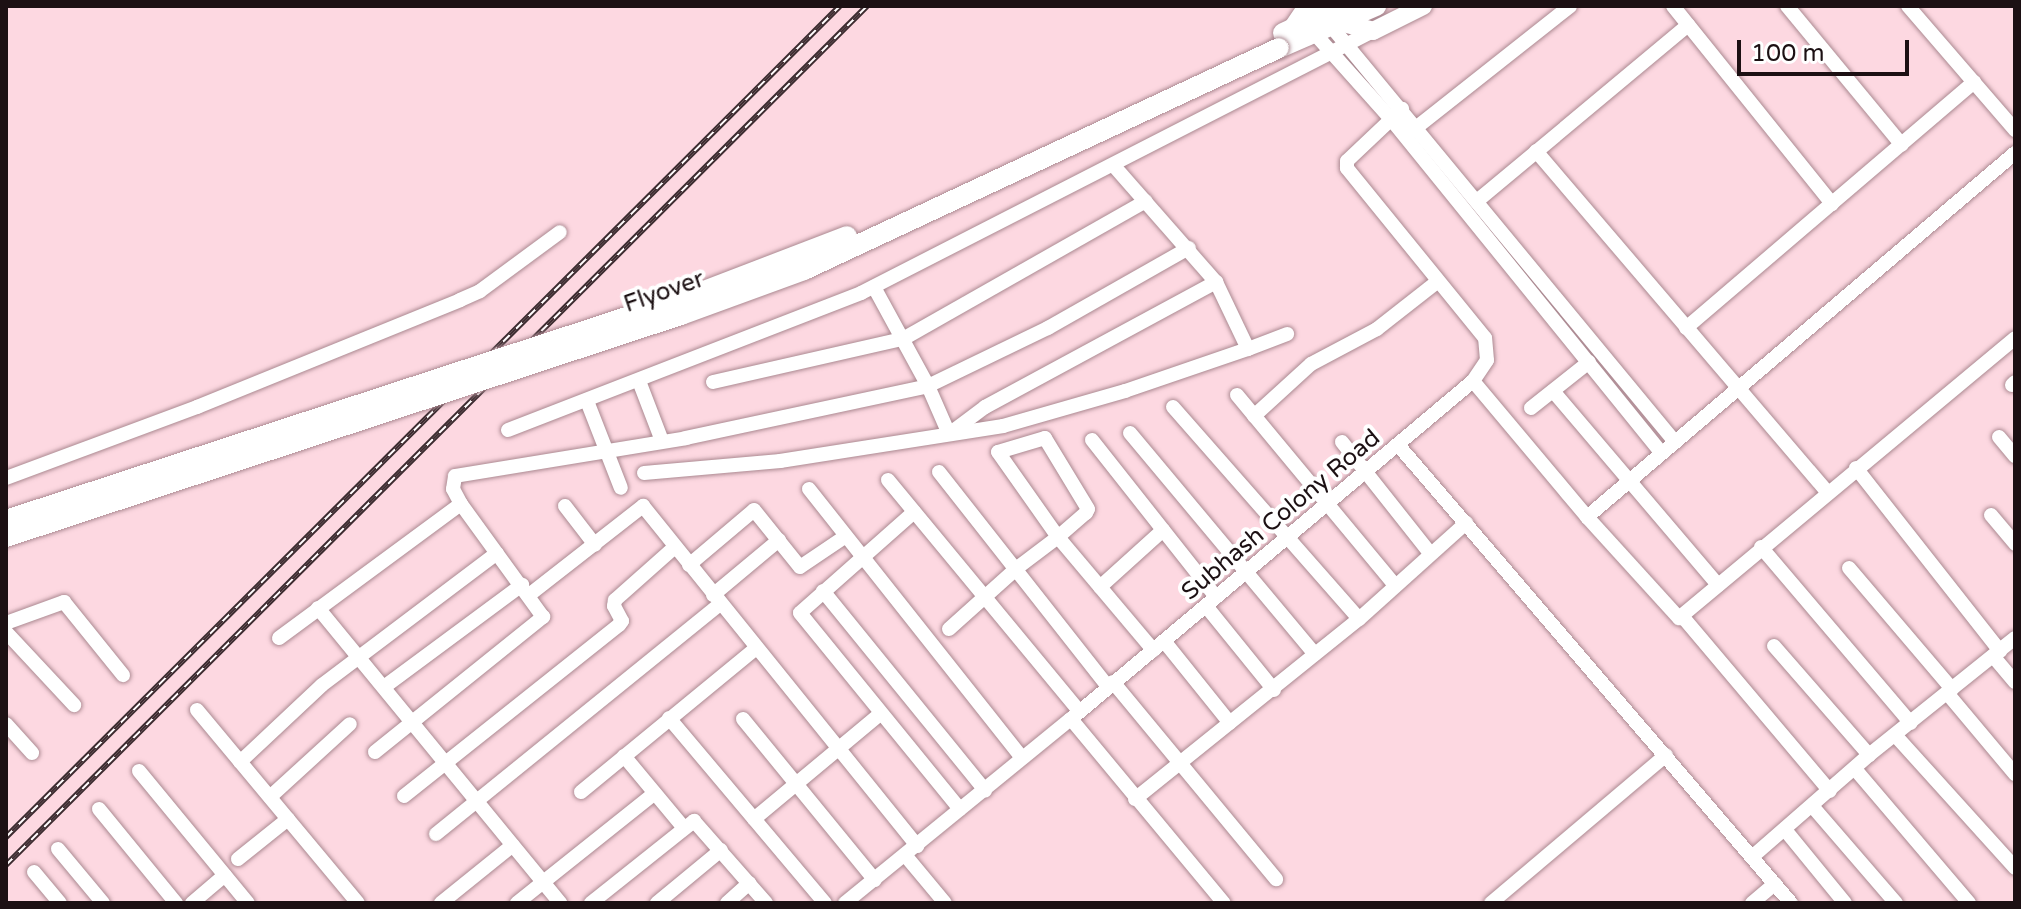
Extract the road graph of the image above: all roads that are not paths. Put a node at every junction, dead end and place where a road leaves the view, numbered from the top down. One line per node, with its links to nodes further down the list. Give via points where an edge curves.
1 (1307, 6): 11 (main road)
2 (1376, 6): 8 (highway)
3 (1423, 6): 10 (main road)
4 (1570, 6): 16 (street)
5 (1673, 6): 9 (street)
6 (1787, 6): 18 (street)
7 (1908, 6): 14 (street)
8 (1332, 22): 10 (main road); 11 (highway, Flyover); 11 (highway); 12 (street); 13 (street)
9 (1688, 25): 19 (street); 24 (street)
10 (1373, 31): 12 (street)
11 (1281, 38): 75 (highway, Flyover, bridge, via 829,244 676,301); 79 (highway, Flyover, bridge, via 804,270)
12 (1347, 46): 13 (street); 15 (street)
13 (1333, 53): 15 (street); 21 (street)
14 (1974, 82): 17 (street); 18 (street)
15 (1396, 114): 16 (street); 28 (street, Subhash Colony Road, via 1347,161 1347,168); 35 (street)
16 (1417, 127): 23 (street)
17 (2015, 130)
18 (1902, 145): 24 (street)
19 (1536, 151): 23 (street); 30 (street)
20 (2015, 153): 40 (street)
21 (1114, 166): 22 (street); 29 (street)
22 (1146, 201): 26 (street); 33 (street)
23 (1477, 201): 54 (street)
24 (1832, 204): 30 (street)
25 (560, 232): 63 (street, via 460,300)
26 (1189, 248): 27 (street); 39 (street, via 1048,328)
27 (1216, 282): 34 (street); 49 (street, via 985,407)
28 (1437, 282): 37 (street, Subhash Colony Road, via 1485,338 1487,360); 46 (street, via 1377,329 1311,364)
29 (874, 287): 33 (street); 36 (street)
30 (1686, 328): 40 (street)
31 (1287, 334): 34 (street)
32 (2015, 338): 59 (street)
33 (903, 339): 38 (street); 39 (street)
34 (1248, 349): 49 (street, via 1027,419)
35 (1589, 362): 41 (street); 57 (street)
36 (639, 381): 43 (street); 52 (street)
37 (1473, 381): 55 (street, Subhash Colony Road); 74 (street)
38 (713, 382)
39 (928, 386): 49 (street); 52 (street)
40 (1738, 389): 54 (street); 68 (street)
41 (1553, 391): 45 (street); 65 (street)
42 (1237, 395): 46 (street)
43 (587, 401): 47 (street); 56 (street)
44 (1173, 407): 81 (street)
45 (1531, 408)
46 (1254, 416): 69 (street)
47 (508, 430)
48 (1130, 433): 93 (street)
49 (949, 434): 62 (street, via 780,461)
50 (1999, 437): 58 (street)
51 (1092, 440): 77 (street)
52 (662, 441): 56 (street)
53 (1342, 442): 61 (street)
54 (1675, 442): 57 (street)
55 (1399, 446): 61 (street, Subhash Colony Road); 76 (street)
56 (607, 450): 66 (street); 70 (street, via 462,473 452,483)
57 (1661, 453): 65 (street)
58 (2015, 456)
59 (1856, 468): 68 (street); 114 (street)
60 (939, 472): 91 (street)
61 (1366, 472): 69 (street, Subhash Colony Road); 88 (street)
62 (644, 473)
63 (6, 478)
64 (888, 480): 72 (street)
65 (1630, 481): 74 (street); 95 (street)
66 (621, 488)
67 (809, 489): 78 (street)
68 (1827, 492): 86 (street)
69 (1328, 503): 81 (street, Subhash Colony Road); 94 (street)
70 (461, 504): 87 (street); 102 (street)
71 (565, 506): 84 (street)
72 (914, 512): 89 (street); 99 (street)
73 (1991, 515): 83 (street)
74 (1587, 517): 103 (street, via 1675,617)
75 (6, 520)
76 (1466, 523): 88 (street); 137 (street)
77 (1163, 530): 96 (street); 101 (street)
78 (846, 536): 82 (street, via 803,568); 89 (street)
79 (6, 537)
80 (1058, 537): 80 (street, via 1018,480 998,452 1045,438 1088,505 1086,513); 91 (street); 96 (street)
81 (1285, 539): 93 (street, Subhash Colony Road); 104 (street)
82 (779, 540): 90 (street, via 751,511); 100 (street)
83 (2015, 544)
84 (595, 545): 85 (street, via 643,506); 97 (street)
85 (675, 547): 90 (street); 141 (street, via 615,600 619,625)
86 (1761, 547): 95 (street); 130 (street)
87 (497, 553): 97 (street); 115 (street)
88 (1430, 553): 94 (street)
89 (864, 559): 98 (street); 140 (street)
90 (689, 565): 100 (street)
91 (1017, 568): 99 (street); 118 (street)
92 (1849, 568): 121 (street)
93 (1245, 573): 101 (street, Subhash Colony Road); 113 (street)
94 (1394, 584): 104 (street)
95 (1718, 585): 103 (street)
96 (1100, 587): 110 (street)
97 (525, 590): 119 (street); 128 (street, via 542,619)
98 (823, 591): 124 (street, via 801,616); 148 (street)
99 (986, 598): 106 (street); 125 (street)
100 (716, 600): 112 (street); 155 (street)
101 (1211, 601): 110 (street, Subhash Colony Road); 120 (street)
102 (318, 608): 108 (street); 115 (street)
103 (1682, 616): 149 (street)
104 (1359, 619): 113 (street)
105 (6, 623): 116 (street, via 64,602)
106 (949, 629)
107 (6, 632): 122 (street)
108 (279, 638)
109 (2015, 638): 114 (street)
110 (1158, 645): 118 (street, Subhash Colony Road); 129 (street)
111 (1774, 646): 138 (street)
112 (755, 649): 126 (street); 134 (street)
113 (1315, 654): 120 (street)
114 (1996, 654): 117 (street); 121 (street)
115 (358, 656): 119 (street); 142 (street)
116 (123, 675)
117 (2015, 682)
118 (1110, 685): 125 (street, Subhash Colony Road); 143 (street)
119 (384, 687): 128 (street)
120 (1274, 690): 129 (street)
121 (1950, 691): 130 (street); 146 (street)
122 (74, 705)
123 (197, 710): 142 (street)
124 (881, 713): 134 (street); 158 (street)
125 (1075, 715): 140 (street, Subhash Colony Road); 154 (street)
126 (669, 718): 139 (street); 160 (street)
127 (743, 719): 147 (street)
128 (413, 723): 135 (street); 141 (street)
129 (1230, 723): 143 (street)
130 (1911, 723): 133 (street)
131 (6, 724): 136 (street)
132 (350, 724): 153 (street)
133 (1895, 735): 138 (street); 170 (street)
134 (838, 750): 147 (street); 167 (street)
135 (375, 752)
136 (32, 753)
137 (1666, 755): 168 (street); 195 (street)
138 (1869, 755): 144 (street)
139 (624, 756): 150 (street); 151 (street)
140 (1022, 758): 148 (street, Subhash Colony Road)
141 (444, 761): 152 (street); 155 (street)
142 (240, 762): 153 (street)
143 (1180, 763): 154 (street); 173 (street)
144 (1855, 769): 149 (street); 200 (street)
145 (139, 771): 172 (street)
146 (2015, 774)
147 (797, 784): 160 (street); 174 (street)
148 (985, 790): 158 (street, Subhash Colony Road)
149 (1830, 791): 156 (street)
150 (581, 792)
151 (655, 793): 161 (street); 175 (street)
152 (404, 796)
153 (270, 797): 159 (street)
154 (1135, 799): 194 (street)
155 (478, 802): 163 (street); 164 (street)
156 (1813, 807): 162 (street); 199 (street)
157 (99, 809): 181 (street)
158 (960, 809): 167 (street, Subhash Colony Road)
159 (288, 819): 169 (street); 184 (street)
160 (754, 819): 192 (street)
161 (684, 828): 166 (street, via 698,823); 188 (street)
162 (1786, 831): 168 (street); 198 (street)
163 (436, 834)
164 (513, 845): 175 (street); 185 (street)
165 (58, 849): 180 (street)
166 (721, 850): 176 (street); 189 (street)
167 (911, 850): 174 (street, Subhash Colony Road); 193 (street)
168 (1752, 857): 177 (street)
169 (238, 859)
170 (2015, 868)
171 (34, 872): 179 (street)
172 (225, 875): 182 (street); 183 (street)
173 (1276, 879)
174 (875, 880): 178 (street, Subhash Colony Road)
175 (543, 882): 186 (street); 187 (street)
176 (749, 883): 190 (street); 191 (street)
177 (1775, 884): 196 (street); 197 (street)
178 (848, 902)
179 (60, 903)
180 (103, 903)
181 (176, 903)
182 (192, 903)
183 (248, 903)
184 (358, 903)
185 (441, 903)
186 (517, 903)
187 (560, 903)
188 (591, 903)
189 (657, 903)
190 (727, 903)
191 (766, 903)
192 (825, 903)
193 (945, 903)
194 (1224, 903)
195 (1491, 903)
196 (1752, 903)
197 (1791, 903)
198 (1845, 903)
199 (1896, 903)
200 (1969, 903)

